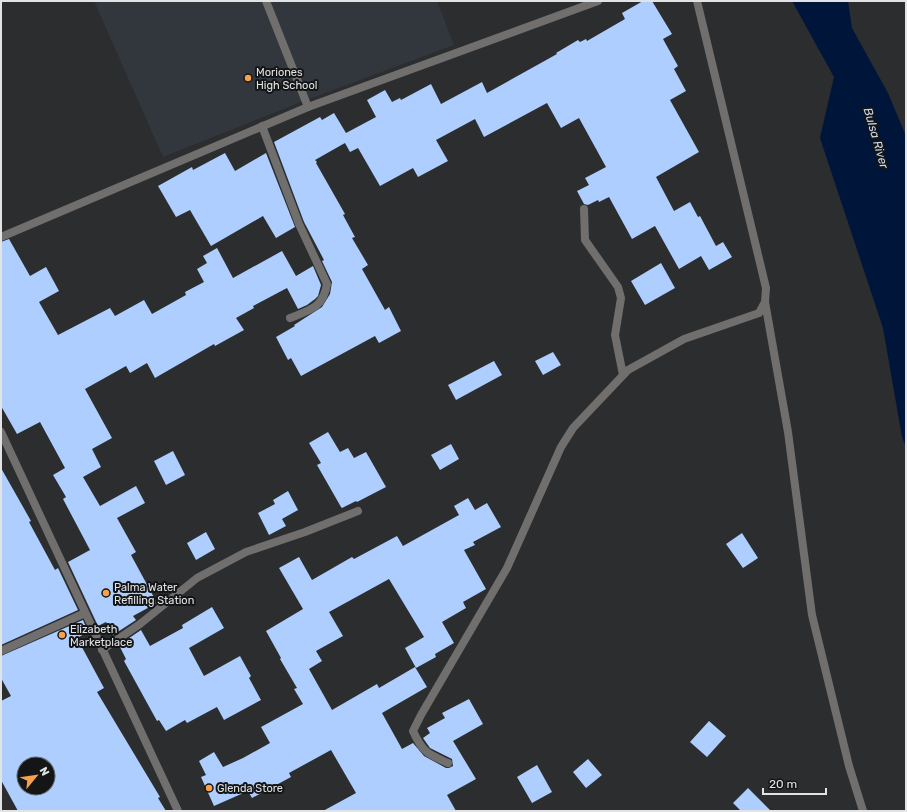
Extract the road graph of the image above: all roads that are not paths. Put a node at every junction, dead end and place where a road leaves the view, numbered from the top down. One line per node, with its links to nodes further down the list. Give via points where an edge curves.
1 (266, 1): 4 (street)
2 (598, 1): 4 (street)
3 (697, 1): 8 (street, via 766,288)
4 (308, 107): 5 (street)
5 (262, 126): 7 (street); 9 (street, via 300,224 327,284 325,294 316,307)
6 (584, 209): 10 (street, via 585,240 618,287 621,298 615,335)
7 (1, 237)
8 (766, 302): 10 (street, via 759,313 684,339); 18 (street, via 788,432 812,615 849,766)
9 (290, 318)
10 (623, 375): 16 (street, via 573,428 561,446 507,568 413,731 418,743 428,754)
11 (1, 432): 13 (street)
12 (358, 511): 14 (street, via 246,552 197,578 140,624)
13 (85, 613): 14 (street); 15 (street)
14 (102, 650): 17 (street)
15 (1, 651)
16 (448, 763)
17 (178, 811)
18 (863, 811)

